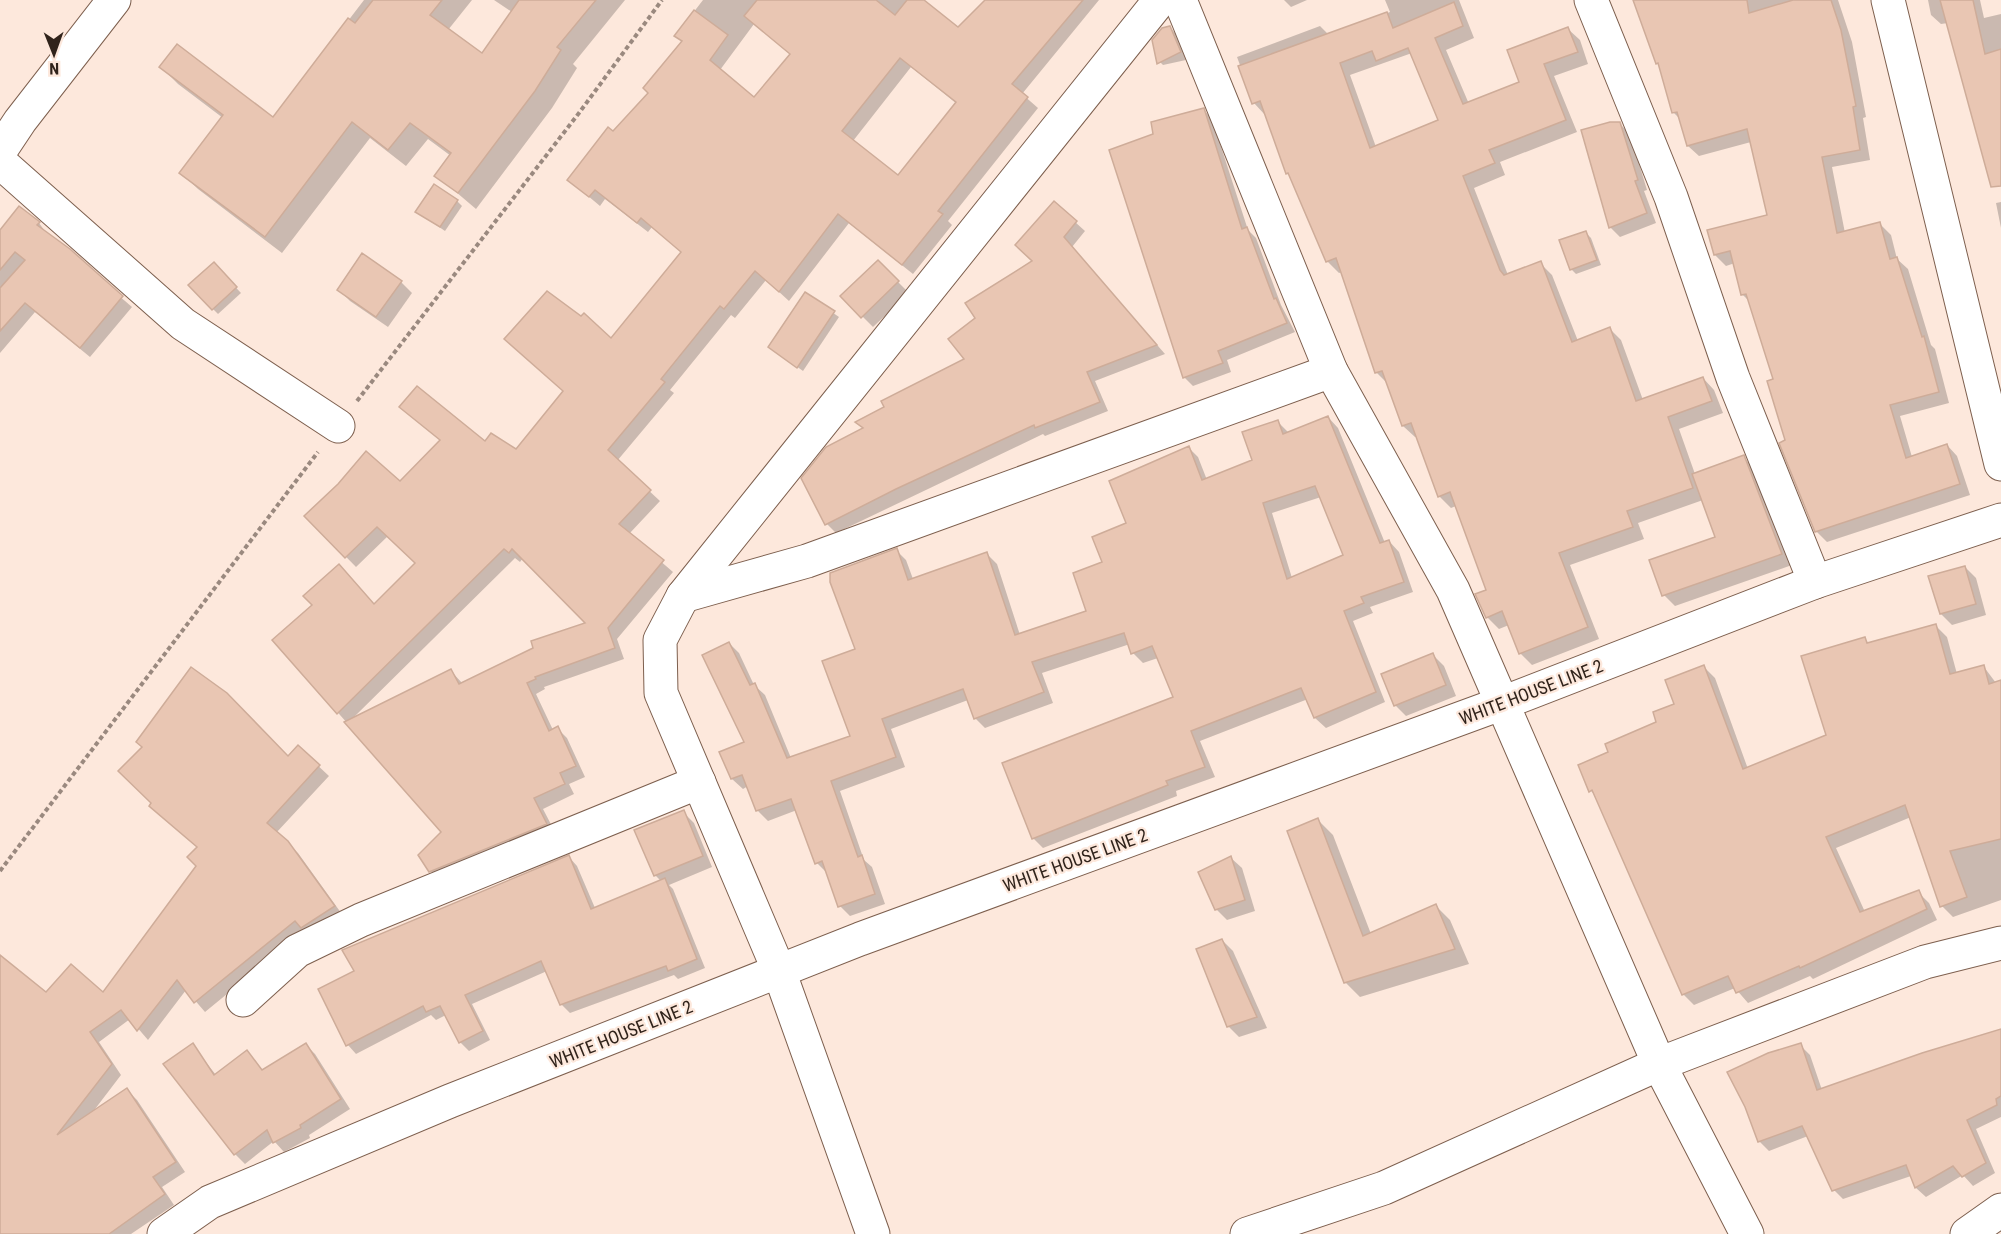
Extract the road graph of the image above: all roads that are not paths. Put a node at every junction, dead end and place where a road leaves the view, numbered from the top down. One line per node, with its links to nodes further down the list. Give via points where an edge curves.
1 (114, 0): 6 (street)
2 (1160, 0): 13 (street)
3 (1180, 0): 8 (street)
4 (1591, 0): 12 (street, via 1671,197 1733,378)
5 (1888, 0): 10 (street)
6 (0, 151)
7 (0, 162): 9 (street, via 183,324)
8 (1331, 370): 13 (street, via 807,561); 14 (street, via 1452,590)
9 (338, 426)
10 (2001, 464)
11 (2001, 520): 12 (street, WHITE HOUSE LINE 2)
12 (1815, 582): 14 (street, WHITE HOUSE LINE 2)
13 (683, 596): 15 (street, via 660,640 661,693)
14 (1500, 704): 17 (street, WHITE HOUSE LINE 2); 19 (street)
15 (699, 782): 17 (street); 18 (street, via 361,920 297,951)
16 (2001, 943): 19 (street, via 1925,962)
17 (779, 971): 21 (street, WHITE HOUSE LINE 2, via 450,1101 210,1202); 22 (street)
18 (243, 1000)
19 (1659, 1064): 23 (street, via 1384,1188); 24 (street)
20 (2001, 1210): 25 (street)
21 (165, 1234)
22 (873, 1234)
23 (1247, 1234)
24 (1747, 1234)
25 (1967, 1234)

